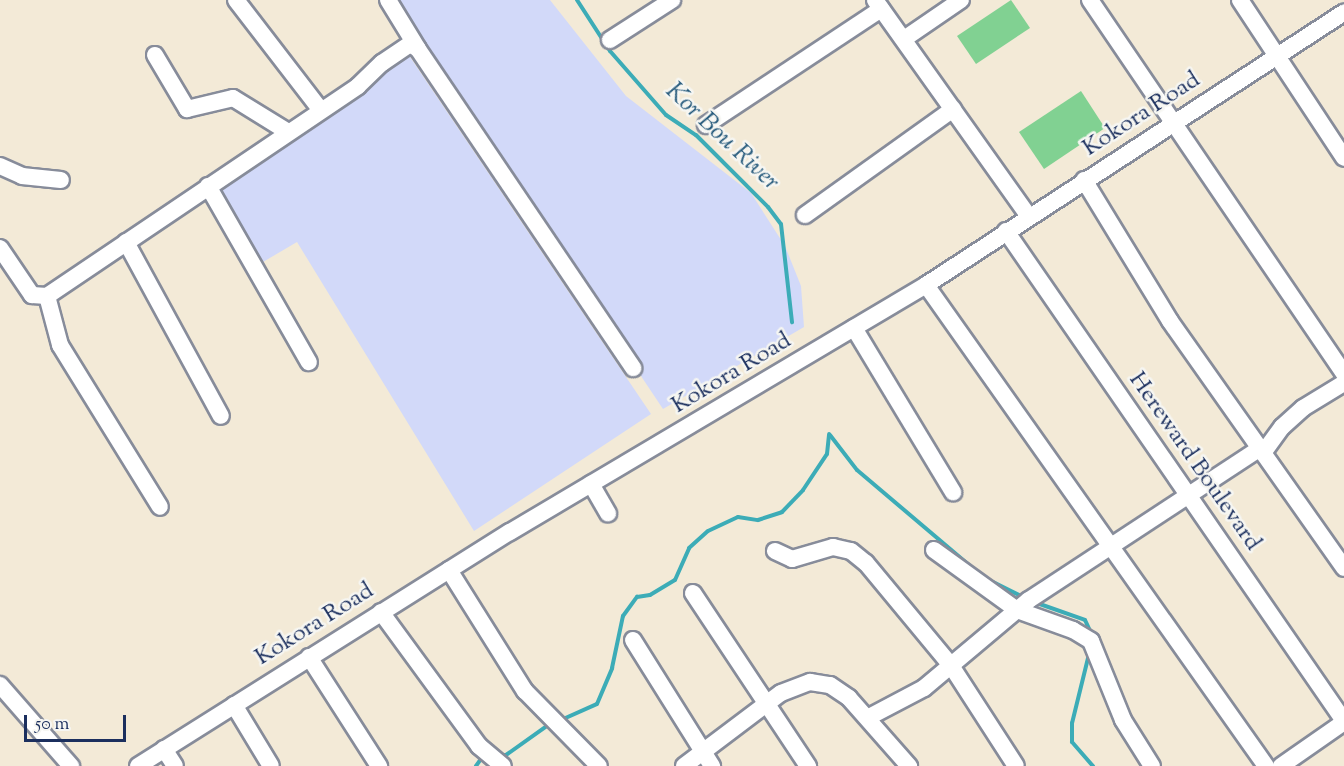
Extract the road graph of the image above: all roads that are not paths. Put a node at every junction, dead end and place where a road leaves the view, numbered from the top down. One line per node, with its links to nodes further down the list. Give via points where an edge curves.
1 (236, 0): 14 (street)
2 (388, 0): 11 (street)
3 (672, 0): 10 (street)
4 (961, 0): 9 (street)
5 (1090, 0): 16 (street)
6 (1239, 0): 13 (street)
7 (878, 5): 9 (street); 17 (street)
8 (1344, 12): 13 (street, Kokora Road)
9 (904, 39): 15 (street)
10 (610, 40)
11 (418, 49): 14 (street, via 405,45 358,86); 33 (street)
12 (155, 55): 18 (street, via 187,109 233,98)
13 (1277, 57): 16 (street, Kokora Road); 19 (street)
14 (320, 109): 18 (street)
15 (953, 109): 24 (street); 25 (street)
16 (1174, 122): 22 (street, Kokora Road); 34 (street)
17 (706, 125)
18 (288, 132): 23 (street)
19 (1344, 158)
20 (0, 166): 21 (street, via 22,176)
21 (61, 180)
22 (1084, 180): 25 (street, Kokora Road); 37 (street, via 1148,289)
23 (208, 186): 27 (street); 32 (street)
24 (805, 215)
25 (1028, 215): 26 (street, Kokora Road)
26 (1006, 231): 29 (street, Kokora Road); 40 (street, Hereward Boulevard)
27 (126, 242): 30 (street); 36 (street)
28 (0, 249): 30 (street, via 32,295)
29 (926, 285): 31 (street, Kokora Road); 43 (street)
30 (46, 296): 41 (street, via 60,345)
31 (854, 328): 38 (street, Kokora Road); 39 (street)
32 (309, 362)
33 (633, 368)
34 (1344, 374)
35 (1344, 383): 37 (street, via 1303,408)
36 (221, 416)
37 (1261, 451): 40 (street); 46 (street)
38 (591, 484): 42 (street); 47 (street, Kokora Road)
39 (953, 492)
40 (1188, 496): 43 (street); 58 (street, Hereward Boulevard)
41 (160, 507)
42 (608, 514)
43 (1111, 547): 49 (street); 73 (street)
44 (775, 550): 53 (street, via 789,559 833,547 851,551 874,572)
45 (934, 550): 49 (street)
46 (1344, 568)
47 (449, 570): 50 (street, Kokora Road); 67 (street, via 535,704)
48 (693, 593): 55 (street)
49 (1017, 610): 53 (street); 72 (street, via 1073,630 1091,641 1123,720)
50 (381, 612): 52 (street, Kokora Road); 66 (street, via 480,746)
51 (633, 640): 60 (street)
52 (309, 657): 56 (street, Kokora Road); 65 (street)
53 (950, 664): 57 (street, via 924,688); 71 (street)
54 (0, 685): 61 (street)
55 (766, 704): 57 (street, via 781,693 810,682 830,684); 60 (street); 69 (street)
56 (234, 705): 59 (street, Kokora Road); 64 (street)
57 (869, 717): 70 (street)
58 (1344, 721): 74 (street)
59 (164, 749): 62 (street, Kokora Road); 63 (street)
60 (708, 760): 68 (street)
61 (71, 766)
62 (138, 766)
63 (175, 766)
64 (271, 766)
65 (379, 766)
66 (503, 766)
67 (599, 766)
68 (684, 766)
69 (808, 766)
70 (909, 766)
71 (1016, 766)
72 (1152, 766)
73 (1266, 766)
74 (1281, 766)

